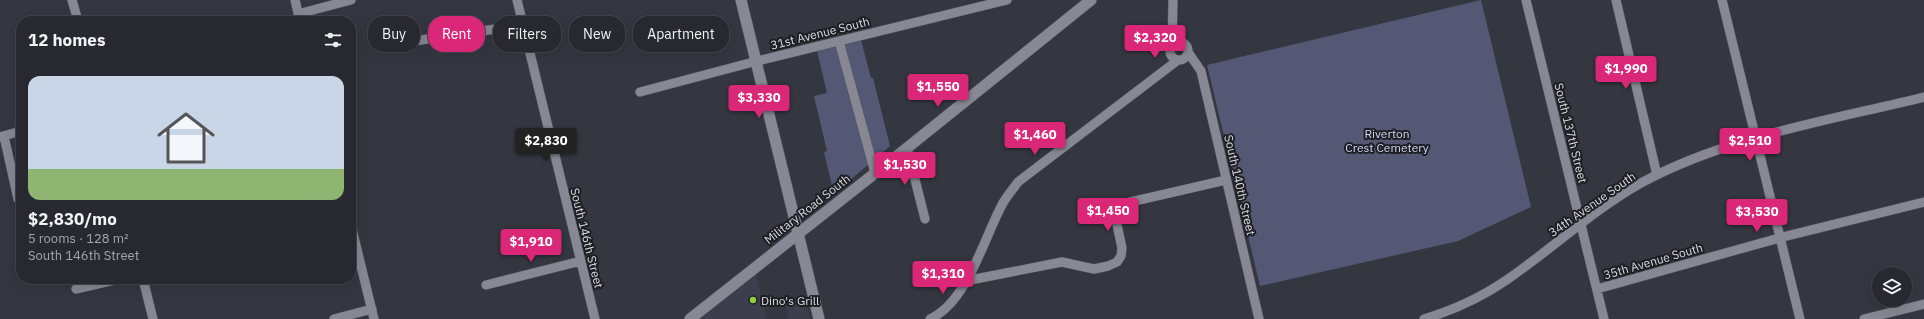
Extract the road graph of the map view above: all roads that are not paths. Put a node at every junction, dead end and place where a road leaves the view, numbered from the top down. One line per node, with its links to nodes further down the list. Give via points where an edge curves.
1 (72, 0): 12 (street)
2 (294, 0): 13 (street)
3 (351, 0): 14 (street)
4 (517, 0): 15 (street, South 146th Street)
5 (741, 0): 22 (street)
6 (1007, 0): 18 (street, 31st Avenue South)
7 (1091, 0): 29 (street, Military Road South)
8 (1173, 0): 19 (street, via 1171,34)
9 (1526, 0): 36 (street, South 137th Street)
10 (1616, 0): 31 (street)
11 (1722, 0): 28 (street)
12 (77, 16)
13 (299, 16)
14 (302, 16)
15 (521, 16)
16 (493, 29): 17 (street)
17 (420, 40)
18 (839, 41): 22 (street, 31st Avenue South); 30 (street)
19 (1174, 47): 21 (street, via 1174,58); 21 (street, via 1186,44); 23 (street)
20 (530, 52): 40 (street, South 146th Street)
21 (1186, 57): 23 (street); 32 (street, South 140th Street, via 1198,64 1201,71)
22 (757, 61): 24 (street, 31st Avenue South); 37 (street)
23 (1158, 76): 41 (street, via 1018,182 1003,203)
24 (640, 92)
25 (1924, 97): 28 (street, 34th Avenue South)
26 (16, 132): 27 (street)
27 (2, 136): 33 (street)
28 (1756, 138): 31 (street, 34th Avenue South, via 1702,155); 38 (street)
29 (907, 148): 30 (street, Military Road South); 35 (street)
30 (875, 173): 37 (street, Military Road South)
31 (1657, 175): 36 (street, 34th Avenue South)
32 (1226, 180): 41 (street, via 1113,206 1122,248 1117,262 1108,266 1094,269 1062,262); 56 (street, South 140th Street)
33 (16, 191)
34 (1924, 202): 38 (street, 35th Avenue South)
35 (925, 219)
36 (1580, 224): 46 (street, South 137th Street); 57 (street, 34th Avenue South, via 1507,280 1470,302)
37 (799, 232): 53 (street, Military Road South); 54 (street)
38 (1779, 238): 46 (street, 35th Avenue South); 59 (street)
39 (356, 245): 48 (street)
40 (581, 261): 44 (street); 52 (street, South 146th Street)
41 (965, 281): 55 (street, via 946,308)
42 (98, 284): 45 (street)
43 (144, 284): 49 (street)
44 (486, 285)
45 (76, 289)
46 (1597, 289): 58 (street, South 137th Street)
47 (1924, 304): 60 (street)
48 (372, 309): 50 (street); 51 (street)
49 (153, 319)
50 (334, 319)
51 (374, 319)
52 (595, 319)
53 (690, 319)
54 (819, 319)
55 (930, 319)
56 (1259, 319)
57 (1424, 319)
58 (1604, 319)
59 (1800, 319)
60 (1864, 319)

